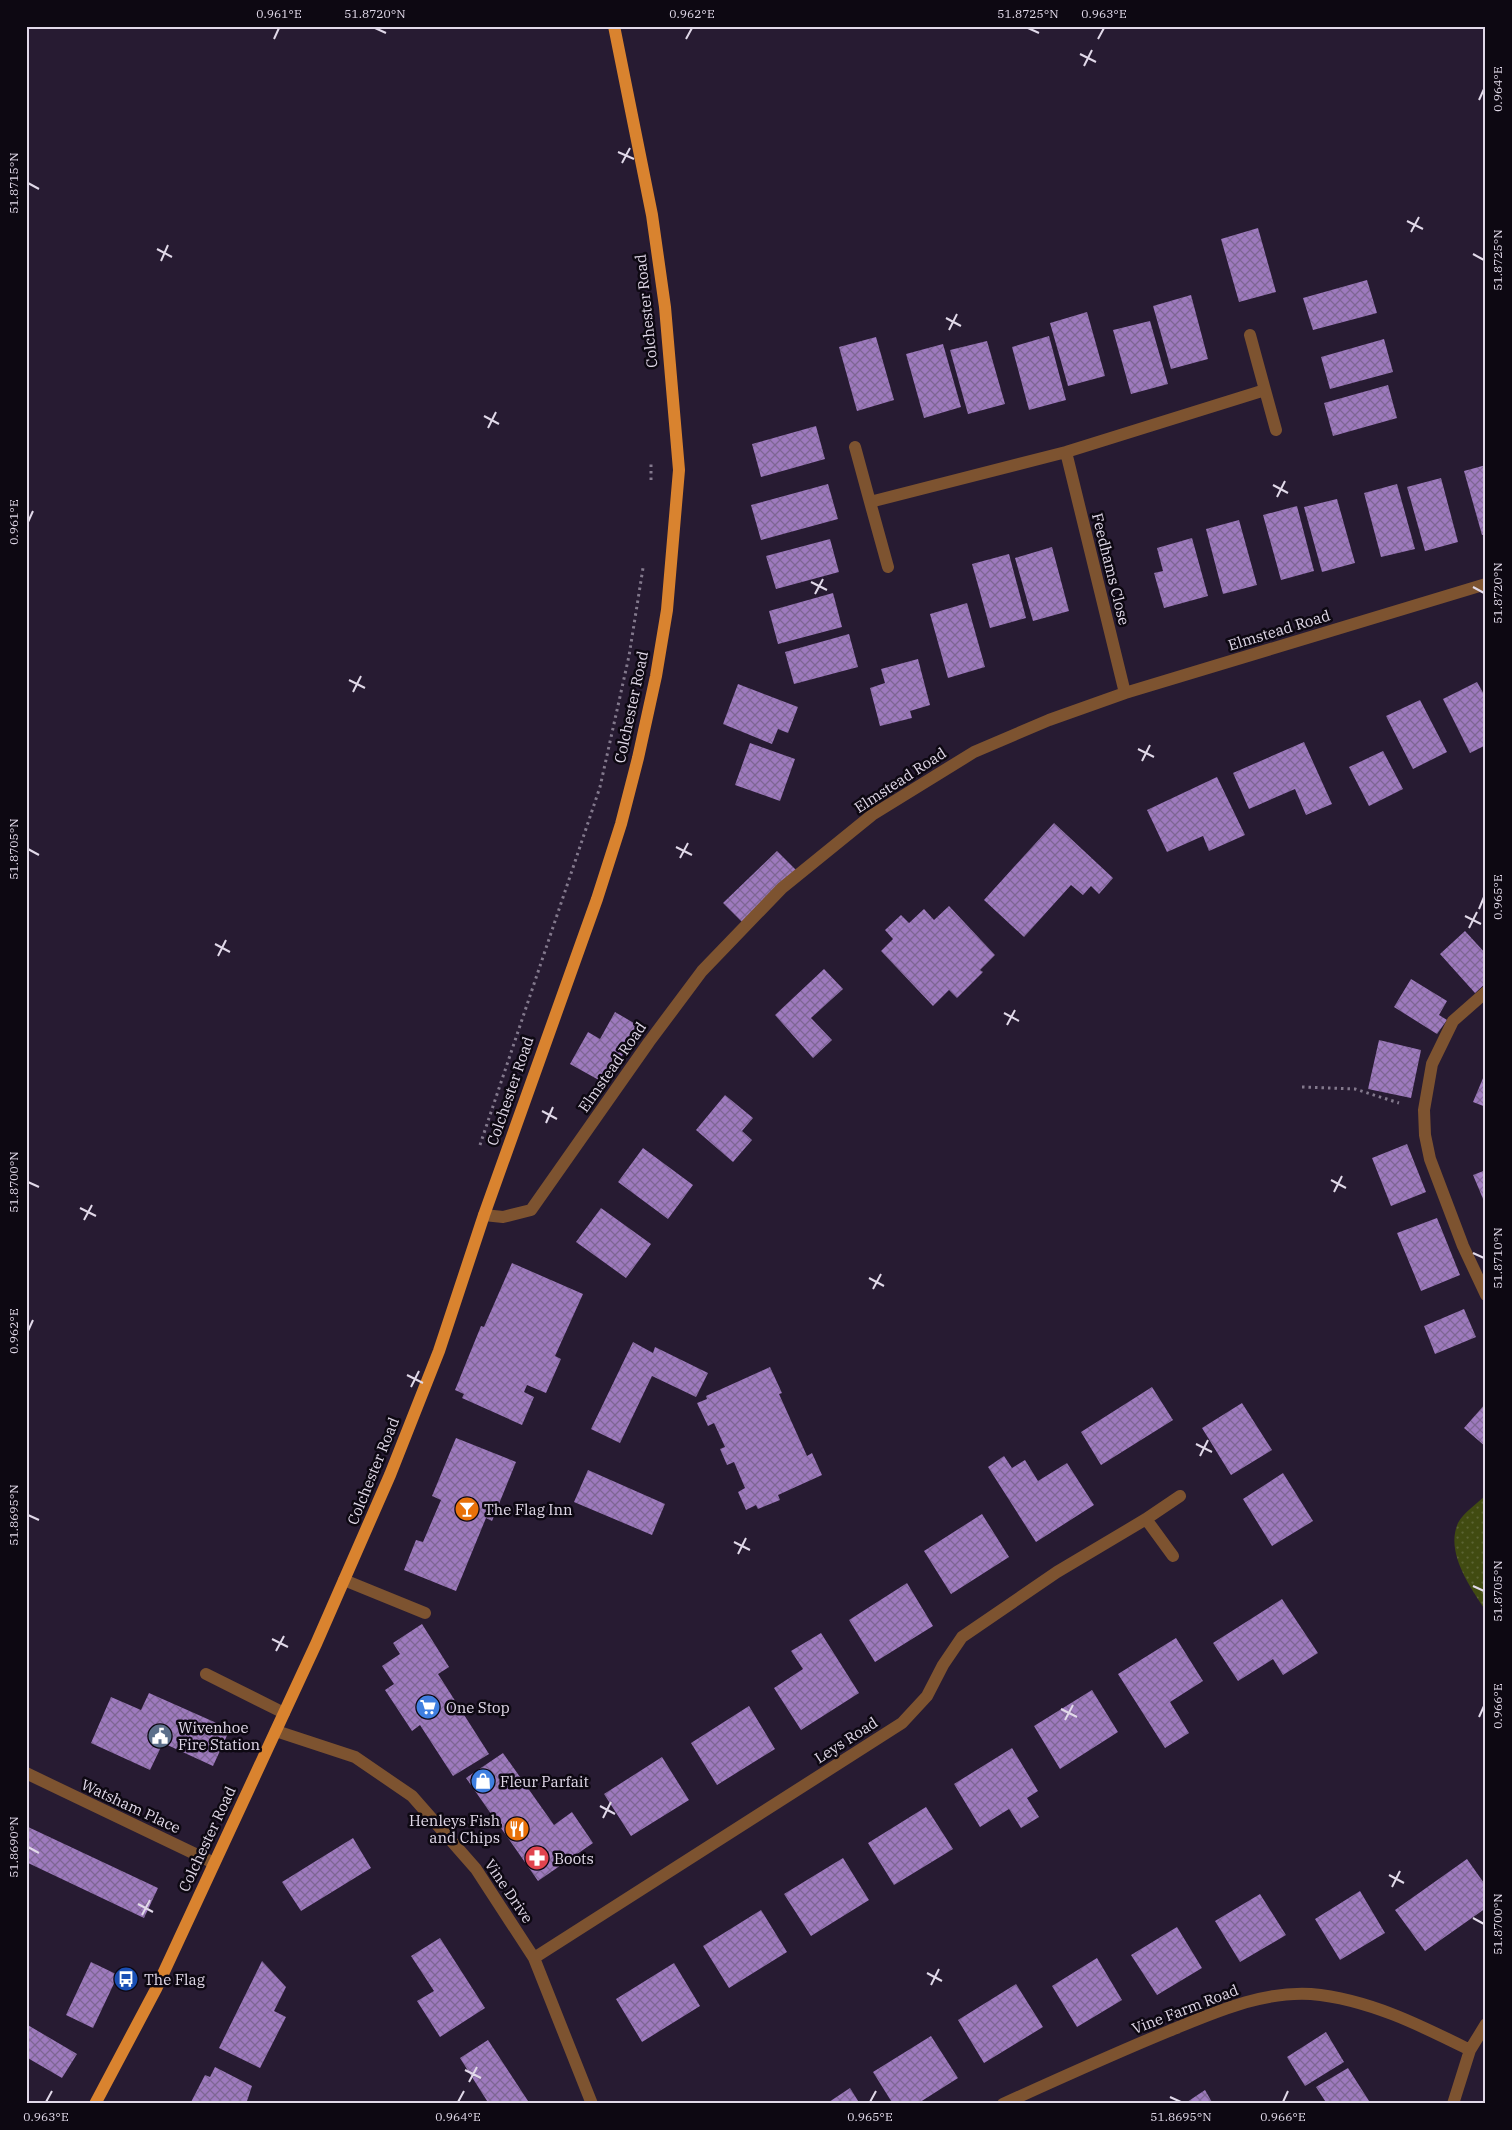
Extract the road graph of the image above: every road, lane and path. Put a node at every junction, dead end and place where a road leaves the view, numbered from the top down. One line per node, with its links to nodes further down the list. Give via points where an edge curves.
1 (614, 26): 18 (main road, Colchester Road, via 652,215 665,307 679,470 673,552 656,676 621,824)
2 (1250, 335): 3 (street)
3 (1265, 390): 4 (street); 6 (street)
4 (1276, 430)
5 (855, 447): 9 (street)
6 (1066, 452): 9 (street); 13 (street, Feedhams Close)
7 (651, 460): 8 (path)
8 (650, 488)
9 (870, 502): 11 (street)
10 (644, 563): 17 (path, via 629,656 600,787)
11 (888, 567)
12 (1486, 584): 13 (street, Elmstead Road)
13 (1125, 693): 18 (street, Elmstead Road, via 1049,720 974,752 872,815 804,870 702,971 531,1210 502,1217)
14 (1486, 992): 16 (street, via 1453,1021 1432,1064)
15 (1302, 1087): 16 (path, via 1355,1089)
16 (1424, 1110): 19 (street, via 1430,1159 1463,1246)
17 (477, 1152)
18 (484, 1215): 23 (main road, Colchester Road, via 438,1351 390,1475)
19 (1486, 1295)
20 (1180, 1496): 21 (street, Leys Road)
21 (1146, 1519): 22 (street); 30 (street, Leys Road, via 1057,1572 962,1637 927,1696 902,1723)
22 (1173, 1556)
23 (344, 1580): 24 (street); 26 (main road, Colchester Road)
24 (425, 1613)
25 (206, 1674): 26 (street)
26 (284, 1713): 27 (main road, Colchester Road)
27 (276, 1730): 29 (main road, Colchester Road); 30 (street, Vine Drive, via 354,1757 412,1796 476,1869)
28 (31, 1776): 29 (street, Watsham Place)
29 (214, 1863): 33 (main road, Colchester Road, via 156,1989)
30 (534, 1958): 34 (street, Vine Drive)
31 (1486, 2024): 32 (street)
32 (1470, 2050): 35 (street, Vine Farm Road, via 1427,2028 1366,2004 1310,1994 1261,1998 1124,2050); 36 (street)
33 (95, 2104)
34 (592, 2104)
35 (1003, 2104)
36 (1453, 2104)

